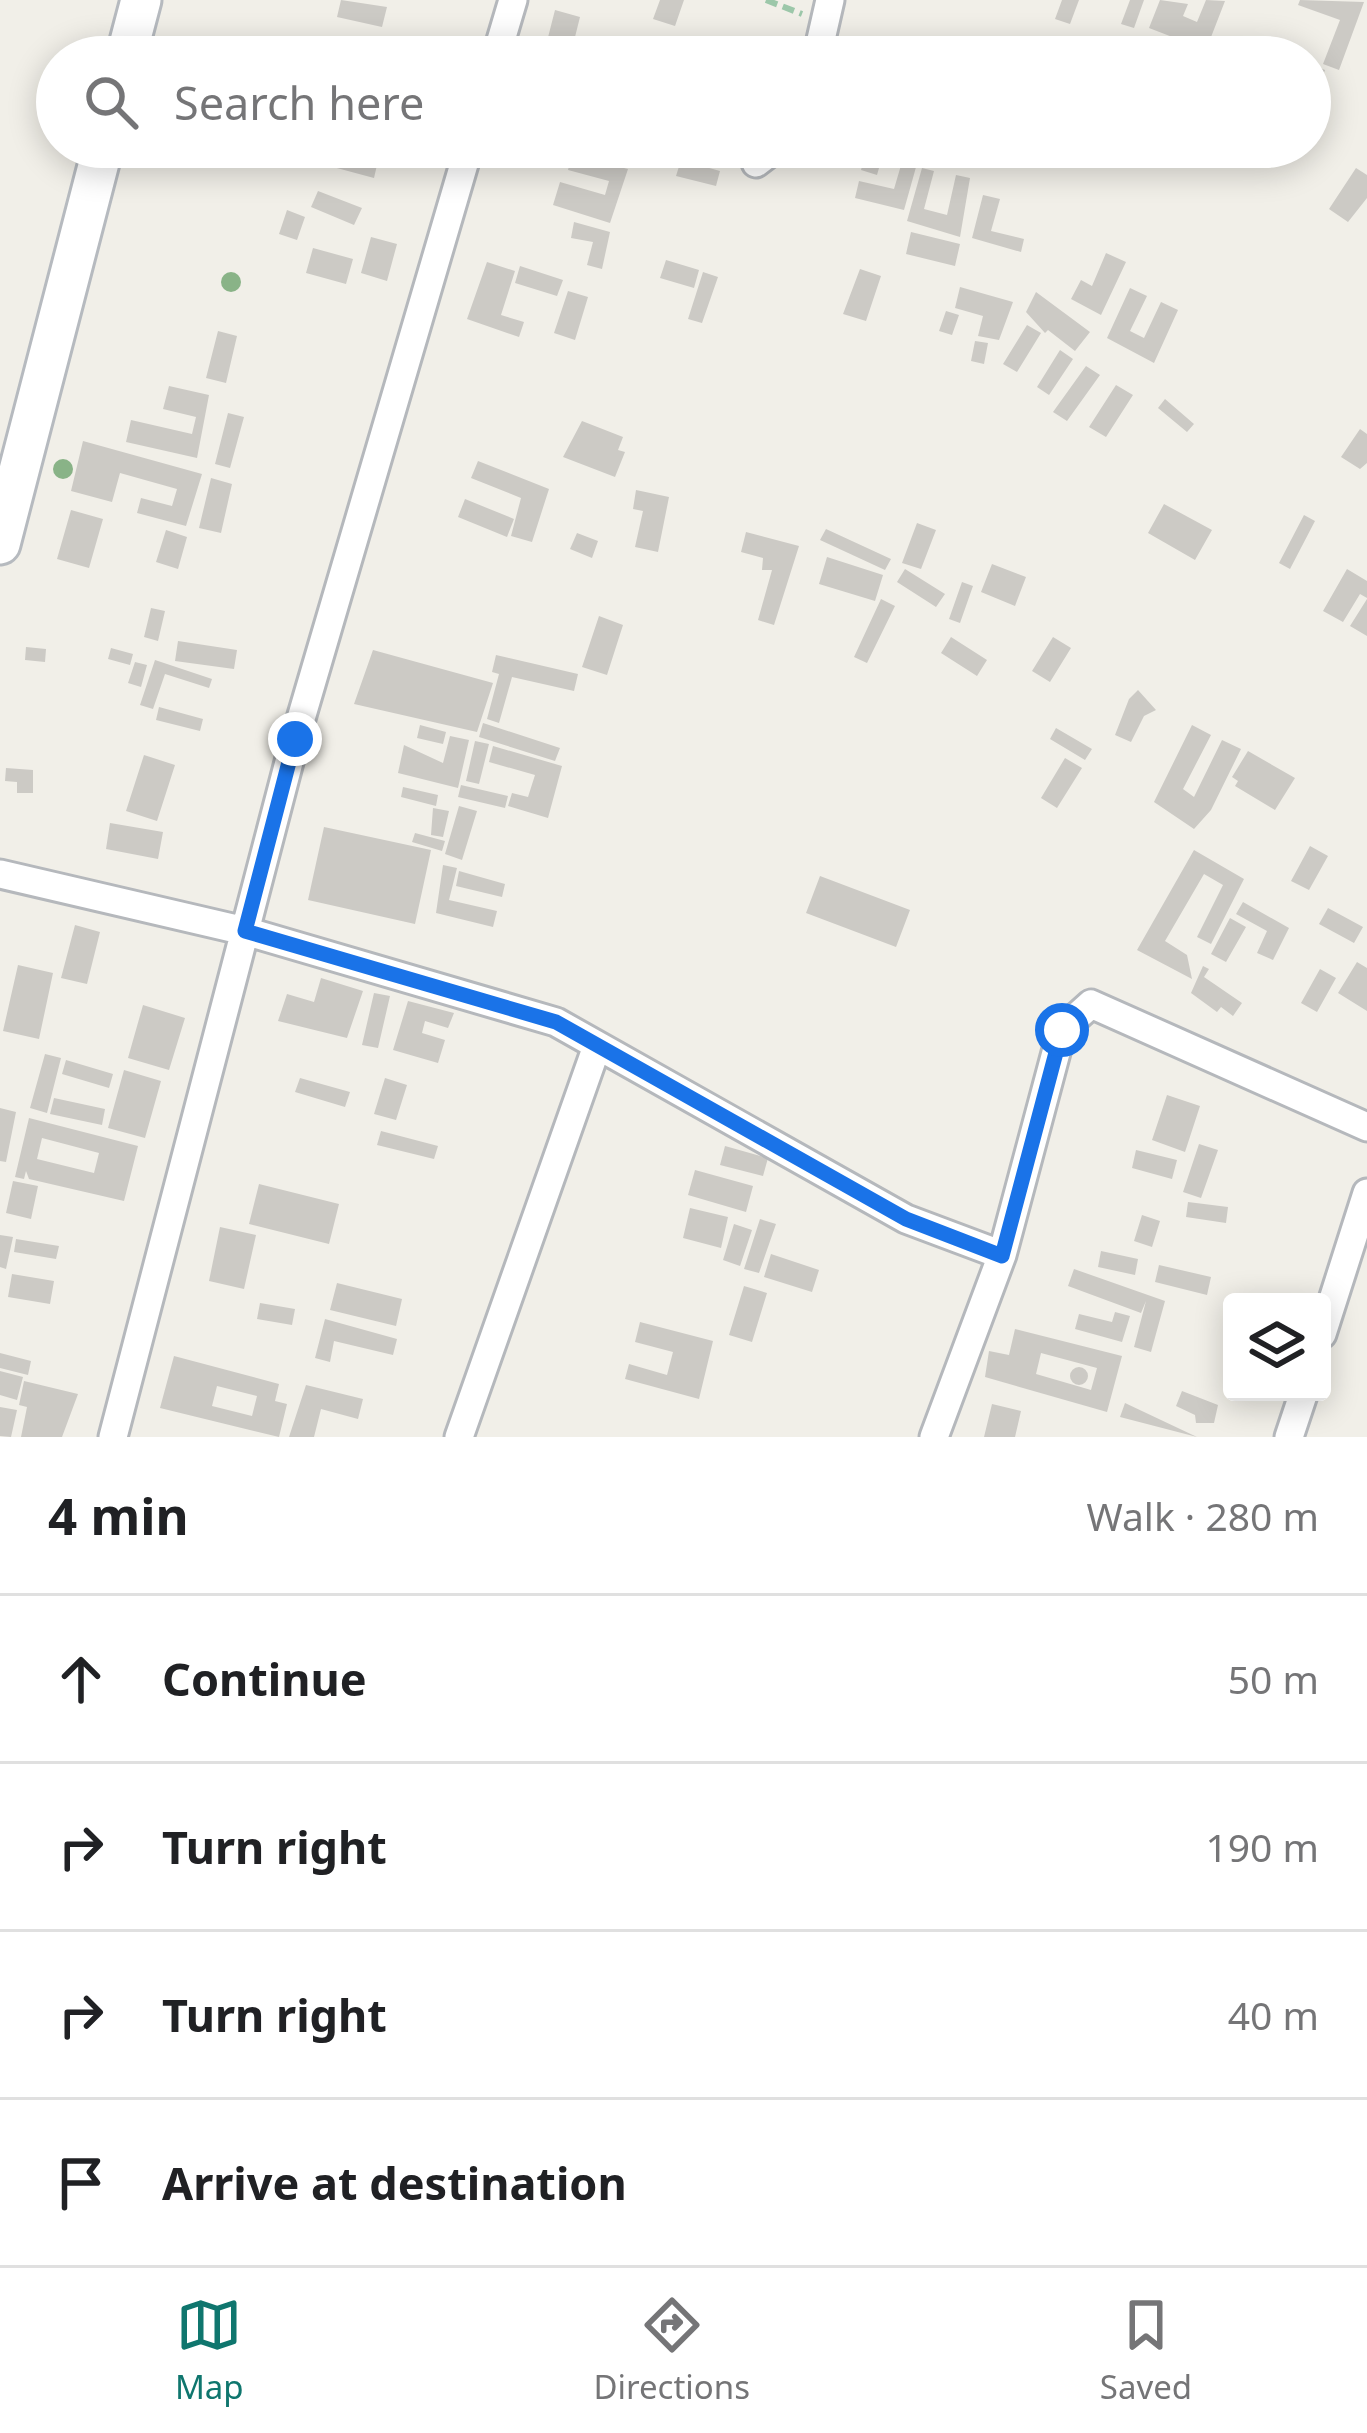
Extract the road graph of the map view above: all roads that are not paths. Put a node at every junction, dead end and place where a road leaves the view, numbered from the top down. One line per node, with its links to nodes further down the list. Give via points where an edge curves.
1 (141, 0): 3 (main road)
2 (513, 0): 4 (street)
3 (132, 36)
4 (502, 36)
5 (98, 168): 7 (main road)
6 (464, 168): 9 (street)
7 (0, 544)
8 (0, 874): 9 (street)
9 (245, 931): 10 (street, via 556,1022); 16 (street)
10 (597, 1046): 13 (street, via 906,1219); 17 (street)
11 (1367, 1127): 13 (street, via 1091,1004 1062,1030)
12 (1367, 1193): 14 (street)
13 (1002, 1256): 18 (street)
14 (1331, 1306)
15 (1301, 1401): 19 (street)
16 (113, 1437)
17 (459, 1437)
18 (934, 1437)
19 (1289, 1437)

